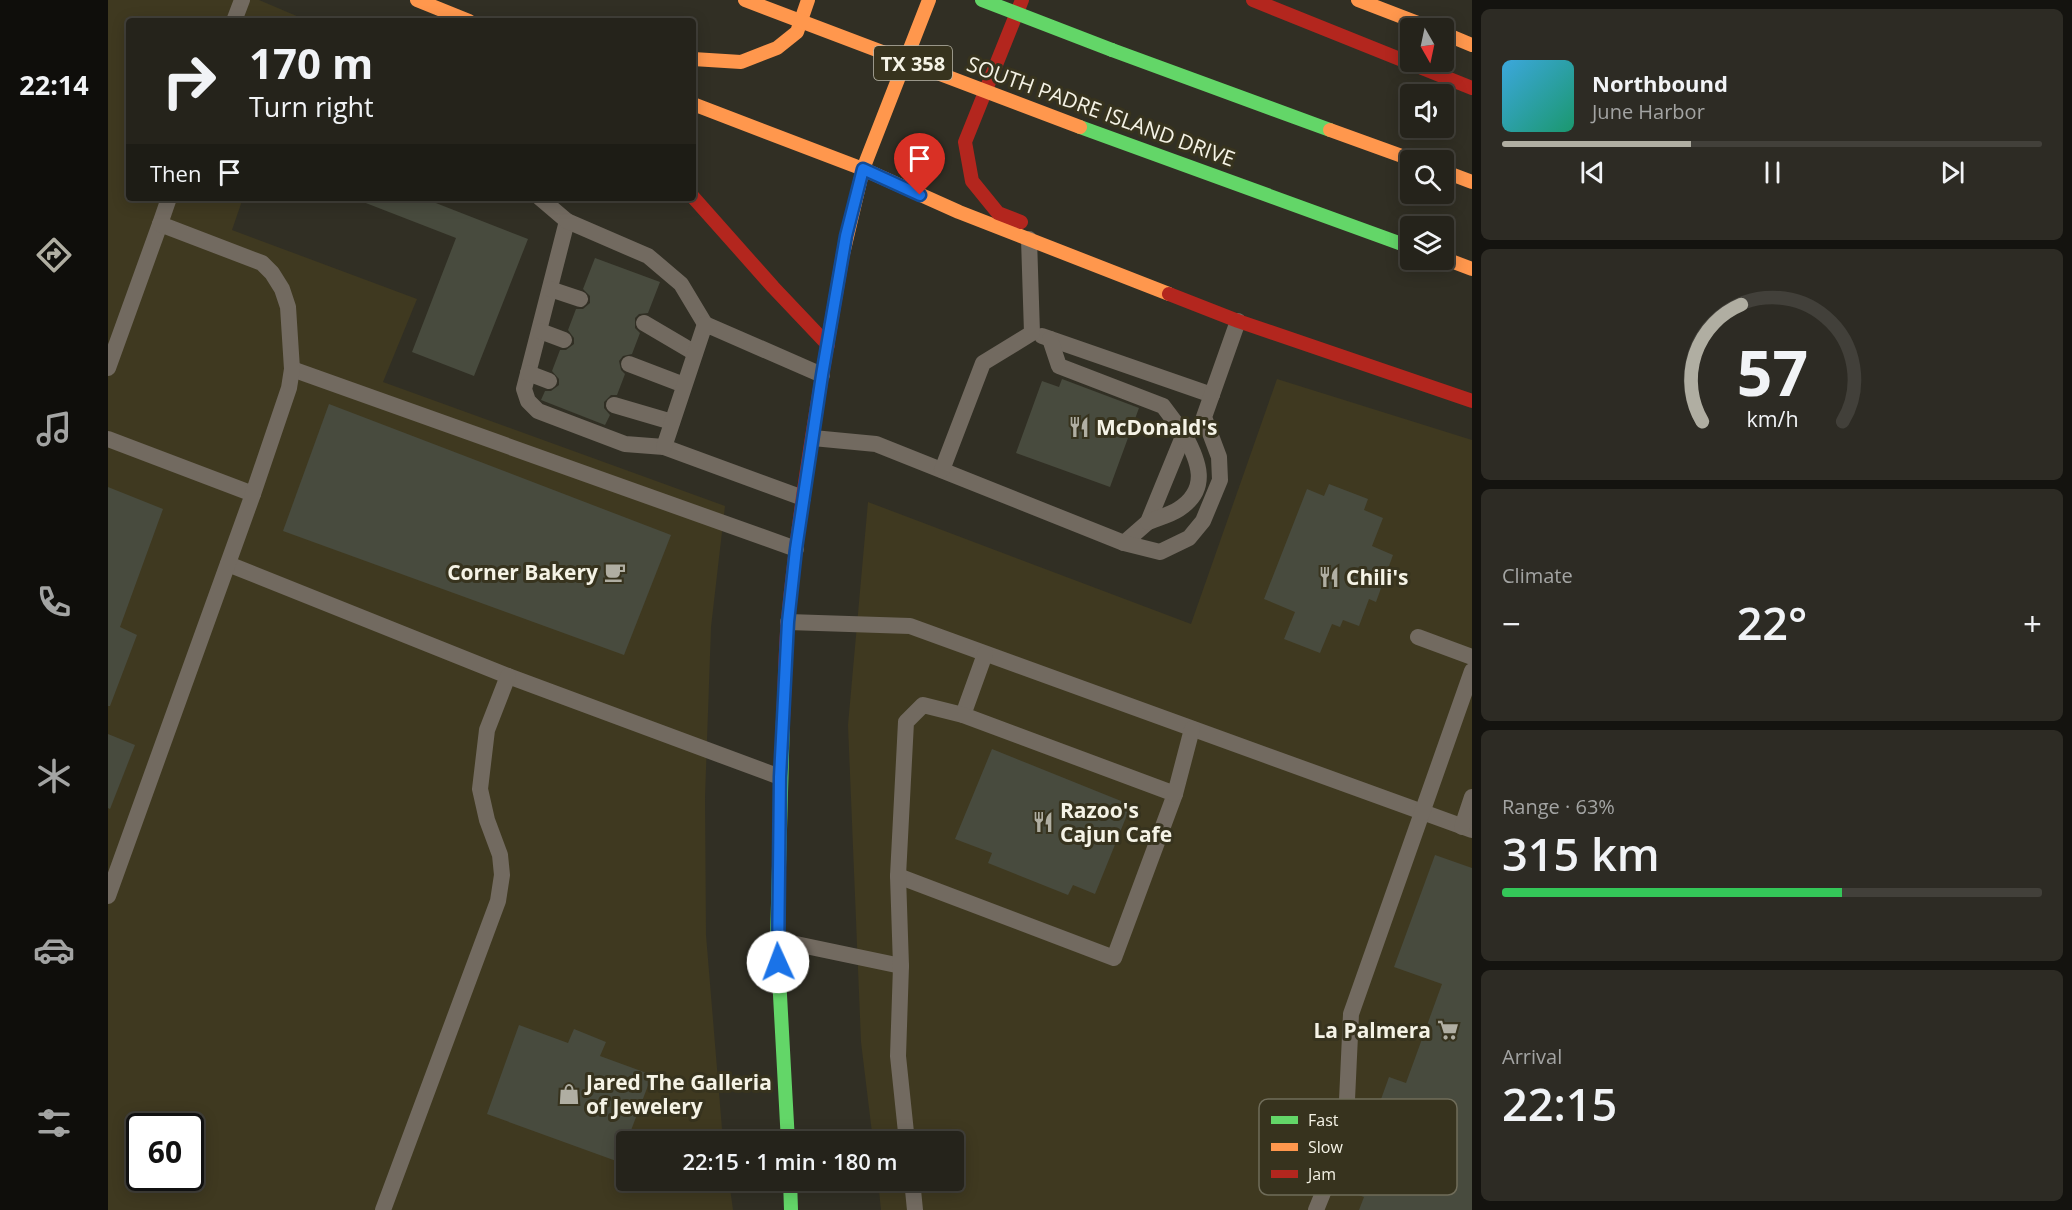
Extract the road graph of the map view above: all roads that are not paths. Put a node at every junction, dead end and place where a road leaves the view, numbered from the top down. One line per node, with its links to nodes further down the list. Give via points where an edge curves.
1 (242, 0): 10 (lane)
2 (417, 0): 11 (main road)
3 (745, 0): 30 (main road, SOUTH PADRE ISLAND DRIVE / TX 358, bridge)
4 (808, 0): 16 (main road, via 797,32 777,48 741,62)
5 (929, 0): 20 (main road)
6 (982, 0): 19 (main road, bridge)
7 (1022, 0): 28 (main road, via 965,142 972,181 998,213)
8 (1253, 0): 17 (main road)
9 (1358, 0): 12 (main road)
10 (235, 18)
11 (462, 18)
12 (1405, 18)
13 (1472, 25): 15 (lane)
14 (1454, 37): 15 (main road)
15 (1468, 43)
16 (696, 59)
17 (1472, 88)
18 (696, 105): 20 (main road)
19 (1400, 155)
20 (863, 169): 29 (main road); 43 (main road, via 846,236)
21 (1454, 175): 22 (main road)
22 (1472, 182)
23 (696, 200): 43 (main road)
24 (168, 201): 27 (lane)
25 (544, 201): 26 (lane)
26 (567, 221): 33 (lane); 38 (lane, via 648,256 681,284)
27 (160, 224): 46 (lane); 47 (lane, via 262,263 272,273 288,307)
28 (1053, 234)
29 (1029, 239): 36 (main road); 40 (lane)
30 (1400, 242)
31 (1454, 262): 32 (main road)
32 (1472, 269)
33 (550, 288): 35 (lane); 39 (lane)
34 (1221, 297): 36 (main road)
35 (580, 299)
36 (1238, 321): 52 (lane); 53 (main road)
37 (644, 323): 44 (lane)
38 (705, 324): 44 (lane); 49 (lane)
39 (540, 331): 42 (lane); 48 (lane)
40 (1032, 333): 41 (lane); 60 (lane, via 983,363)
41 (1050, 339): 52 (lane); 56 (lane, via 1059,366 1162,406)
42 (564, 340)
43 (828, 345): 49 (main road)
44 (695, 353): 51 (lane)
45 (628, 364): 51 (lane)
46 (108, 368)
47 (292, 369): 61 (lane); 65 (lane)
48 (528, 374): 50 (lane); 59 (lane, via 524,389 528,401 538,411 625,444)
49 (822, 375): 57 (main road)
50 (549, 381)
51 (684, 385): 55 (lane)
52 (1212, 395): 64 (lane, via 1203,417 1220,457 1220,480 1203,521 1189,538 1160,552)
53 (1472, 401)
54 (614, 405): 55 (lane)
55 (672, 422): 59 (lane)
56 (1185, 434): 63 (lane); 63 (lane, via 1196,456 1199,480 1194,496 1178,510)
57 (813, 438): 60 (lane, via 876,444); 62 (main road)
58 (108, 439): 61 (lane)
59 (664, 447): 62 (lane)
60 (942, 470): 64 (lane)
61 (253, 494): 66 (lane)
62 (803, 498): 65 (main road)
63 (1148, 522): 64 (lane)
64 (1124, 543)
65 (796, 549): 67 (main road)
66 (228, 564): 72 (lane); 81 (lane)
67 (788, 622): 69 (lane, via 910,627); 75 (main road)
68 (1418, 637): 70 (lane)
69 (985, 654): 73 (lane); 74 (lane)
70 (1472, 657)
71 (1472, 671): 78 (lane)
72 (508, 676): 75 (lane); 90 (lane, via 486,730 480,789 500,855 498,901)
73 (963, 715): 76 (lane); 80 (lane, via 923,705 906,722)
74 (1192, 729): 76 (lane); 78 (lane)
75 (780, 777): 82 (main road)
76 (1175, 794): 80 (lane, via 1114,958)
77 (1472, 797): 79 (lane)
78 (1423, 813): 79 (lane); 84 (lane, via 1351,1014)
79 (1467, 828)
80 (898, 876): 83 (lane)
81 (108, 896)
82 (777, 940): 83 (lane); 85 (main road)
83 (901, 966): 86 (lane, via 898,1056)
84 (1347, 1099)
85 (787, 1131)
86 (906, 1131)
87 (790, 1191): 91 (main road)
88 (913, 1191): 92 (lane)
89 (1322, 1195): 93 (lane)
90 (383, 1210)
91 (791, 1210)
92 (915, 1210)
93 (1316, 1210)

